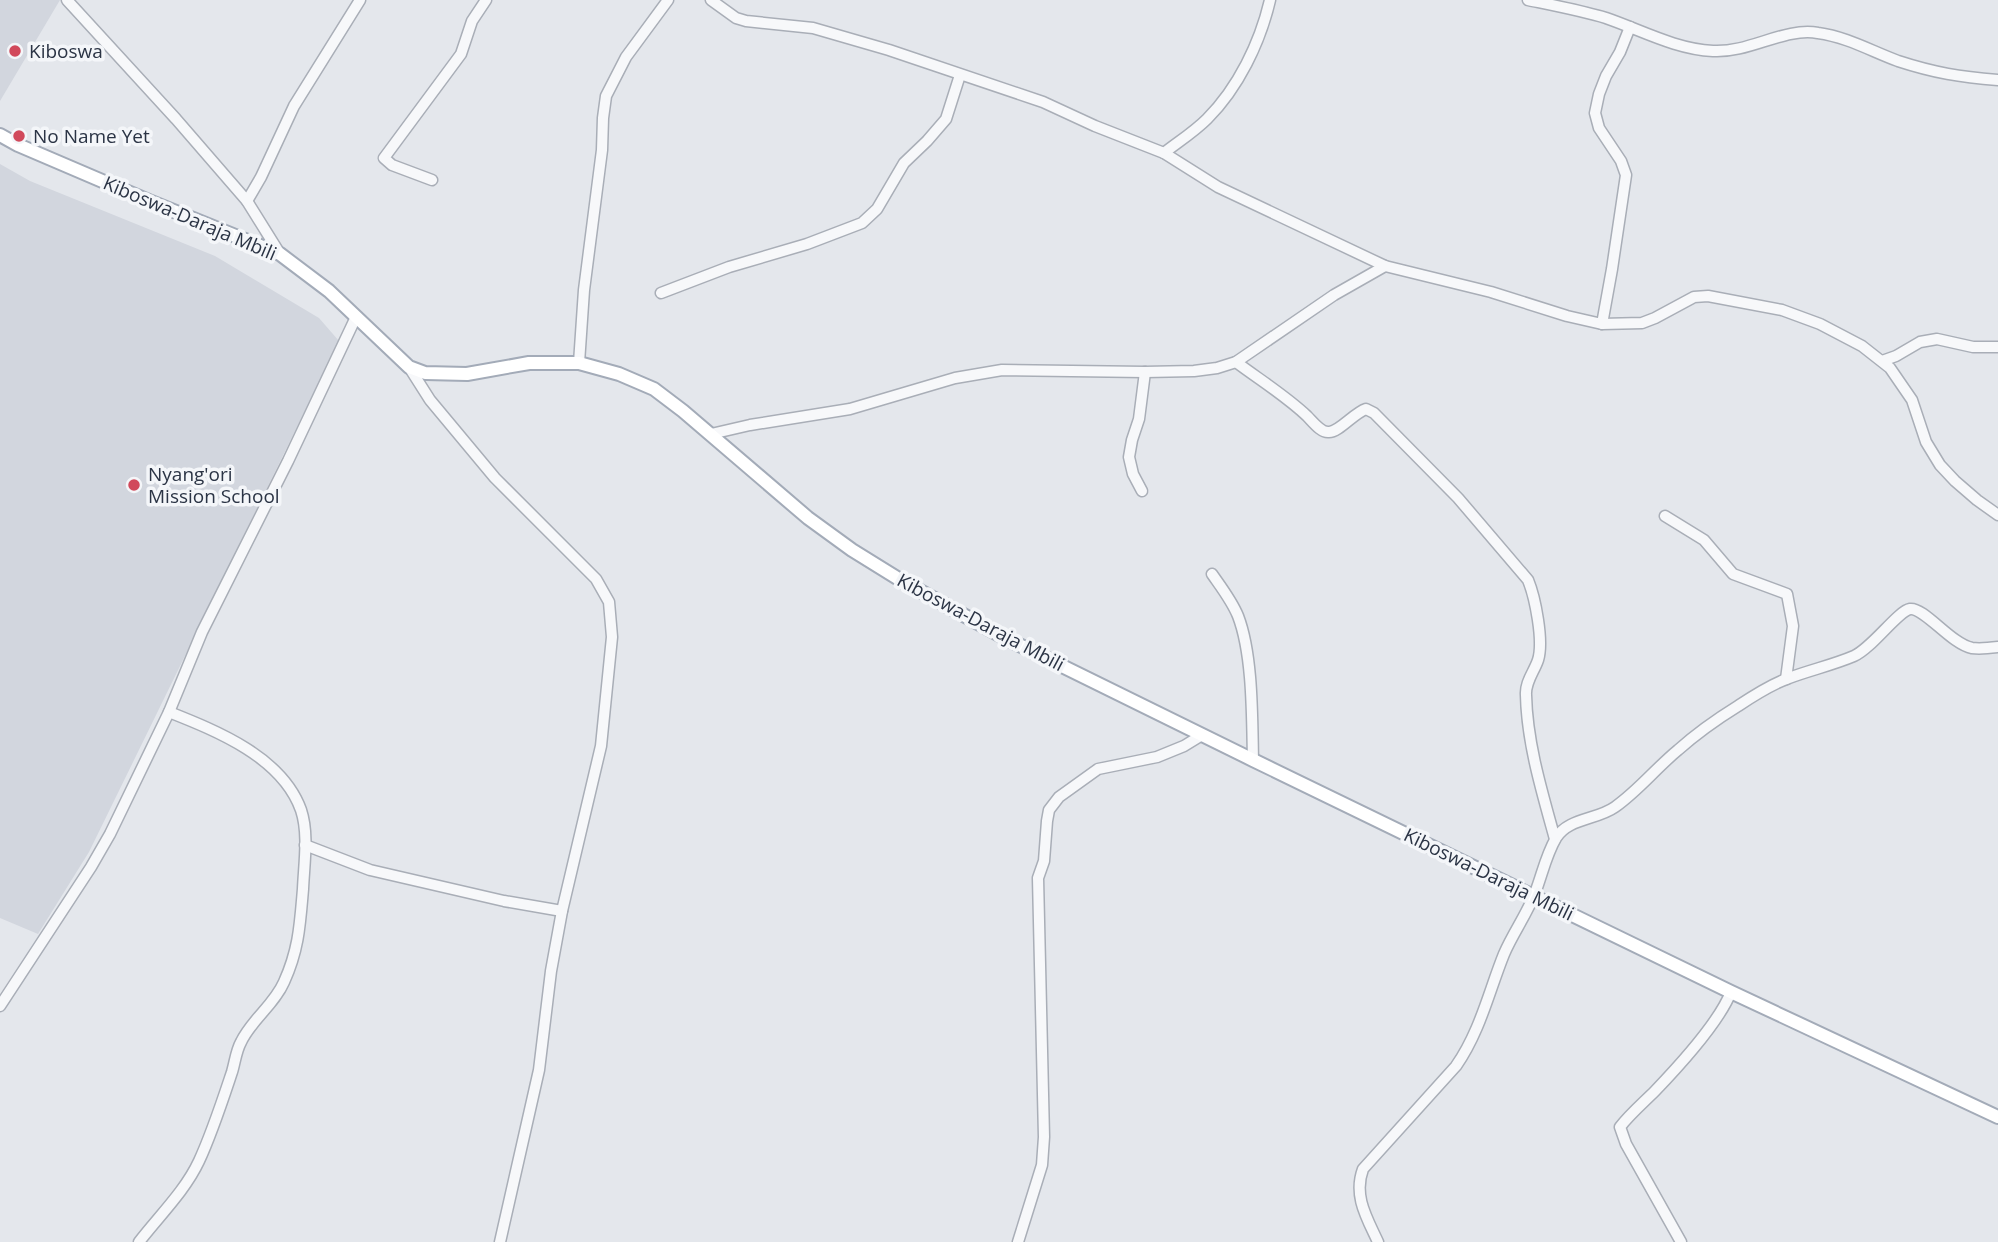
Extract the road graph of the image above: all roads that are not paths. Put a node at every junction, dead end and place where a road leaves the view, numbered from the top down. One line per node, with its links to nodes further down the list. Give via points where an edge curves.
1 (67, 0): 14 (street)
2 (360, 0): 14 (street, via 294,106)
3 (486, 0): 13 (street, via 472,21 461,54 384,158)
4 (668, 0): 23 (street, via 626,57 606,96)
5 (711, 0): 9 (street, via 736,18 813,27)
6 (1270, 0): 12 (street, via 1255,45 1224,98 1208,118)
7 (1528, 0): 8 (street)
8 (1630, 27): 10 (street, via 1673,44 1713,51 1748,48 1792,33 1814,32 1931,71); 19 (street, via 1606,76 1595,113 1626,175)
9 (960, 75): 12 (street, via 1043,102); 17 (street, via 946,119 904,163 877,209 862,223)
10 (1998, 80)
11 (0, 135): 15 (main road, Kiboswa-Daraja Mbili)
12 (1164, 153): 16 (street, via 1226,191)
13 (432, 180)
14 (247, 201): 15 (street)
15 (280, 254): 18 (main road, Kiboswa-Daraja Mbili)
16 (1385, 266): 19 (street); 22 (street)
17 (661, 293)
18 (356, 317): 24 (main road, Kiboswa-Daraja Mbili); 33 (street, via 202,632)
19 (1602, 324): 21 (street, via 1642,323 1694,297 1708,296 1782,310 1820,324)
20 (1998, 347): 21 (street, via 1920,342)
21 (1882, 361): 28 (street, via 1912,400 1926,442 1940,465)
22 (1236, 362): 25 (street, via 1194,371); 36 (street, via 1326,432 1333,432 1359,411 1374,413 1458,498 1528,580 1540,643 1539,658 1525,690 1526,711)
23 (579, 363): 24 (main road, Kiboswa-Daraja Mbili, via 528,363 467,374); 26 (main road, Kiboswa-Daraja Mbili, via 654,388)
24 (409, 368): 39 (street, via 473,453 596,579 609,602 612,637 601,746)
25 (1145, 372): 26 (street, via 992,372 955,378 850,409); 27 (street, via 1129,457)
26 (710, 434): 34 (main road, Kiboswa-Daraja Mbili, via 808,518 902,581 1005,638)
27 (1142, 491)
28 (1998, 515)
29 (1665, 516): 32 (street, via 1704,540 1733,574 1787,594 1793,626)
30 (1212, 574): 35 (street, via 1238,616 1252,696)
31 (1998, 647): 32 (street, via 1971,648 1924,614 1908,609 1858,654)
32 (1786, 679): 36 (street, via 1703,730 1612,809 1569,825)
33 (169, 712): 37 (street, via 213,729 271,768 302,812); 41 (street, via 91,867)
34 (1202, 735): 35 (main road, Kiboswa-Daraja Mbili); 45 (street, via 1157,757 1095,770 1049,810 1038,878 1042,1165)
35 (1253, 760): 38 (main road, Kiboswa-Daraja Mbili)
36 (1555, 839): 38 (street)
37 (305, 845): 39 (street, via 370,870); 43 (street, via 299,942 284,983 242,1040 196,1168)
38 (1534, 896): 40 (main road, Kiboswa-Daraja Mbili); 46 (street, via 1506,950 1468,1049 1363,1169 1360,1202)
39 (562, 911): 44 (street, via 539,1070)
40 (1731, 992): 42 (main road, Kiboswa-Daraja Mbili); 47 (street, via 1668,1078 1620,1127)
41 (0, 1006)
42 (1998, 1117)
43 (139, 1242)
44 (500, 1242)
45 (1018, 1242)
46 (1378, 1242)
47 (1681, 1242)

